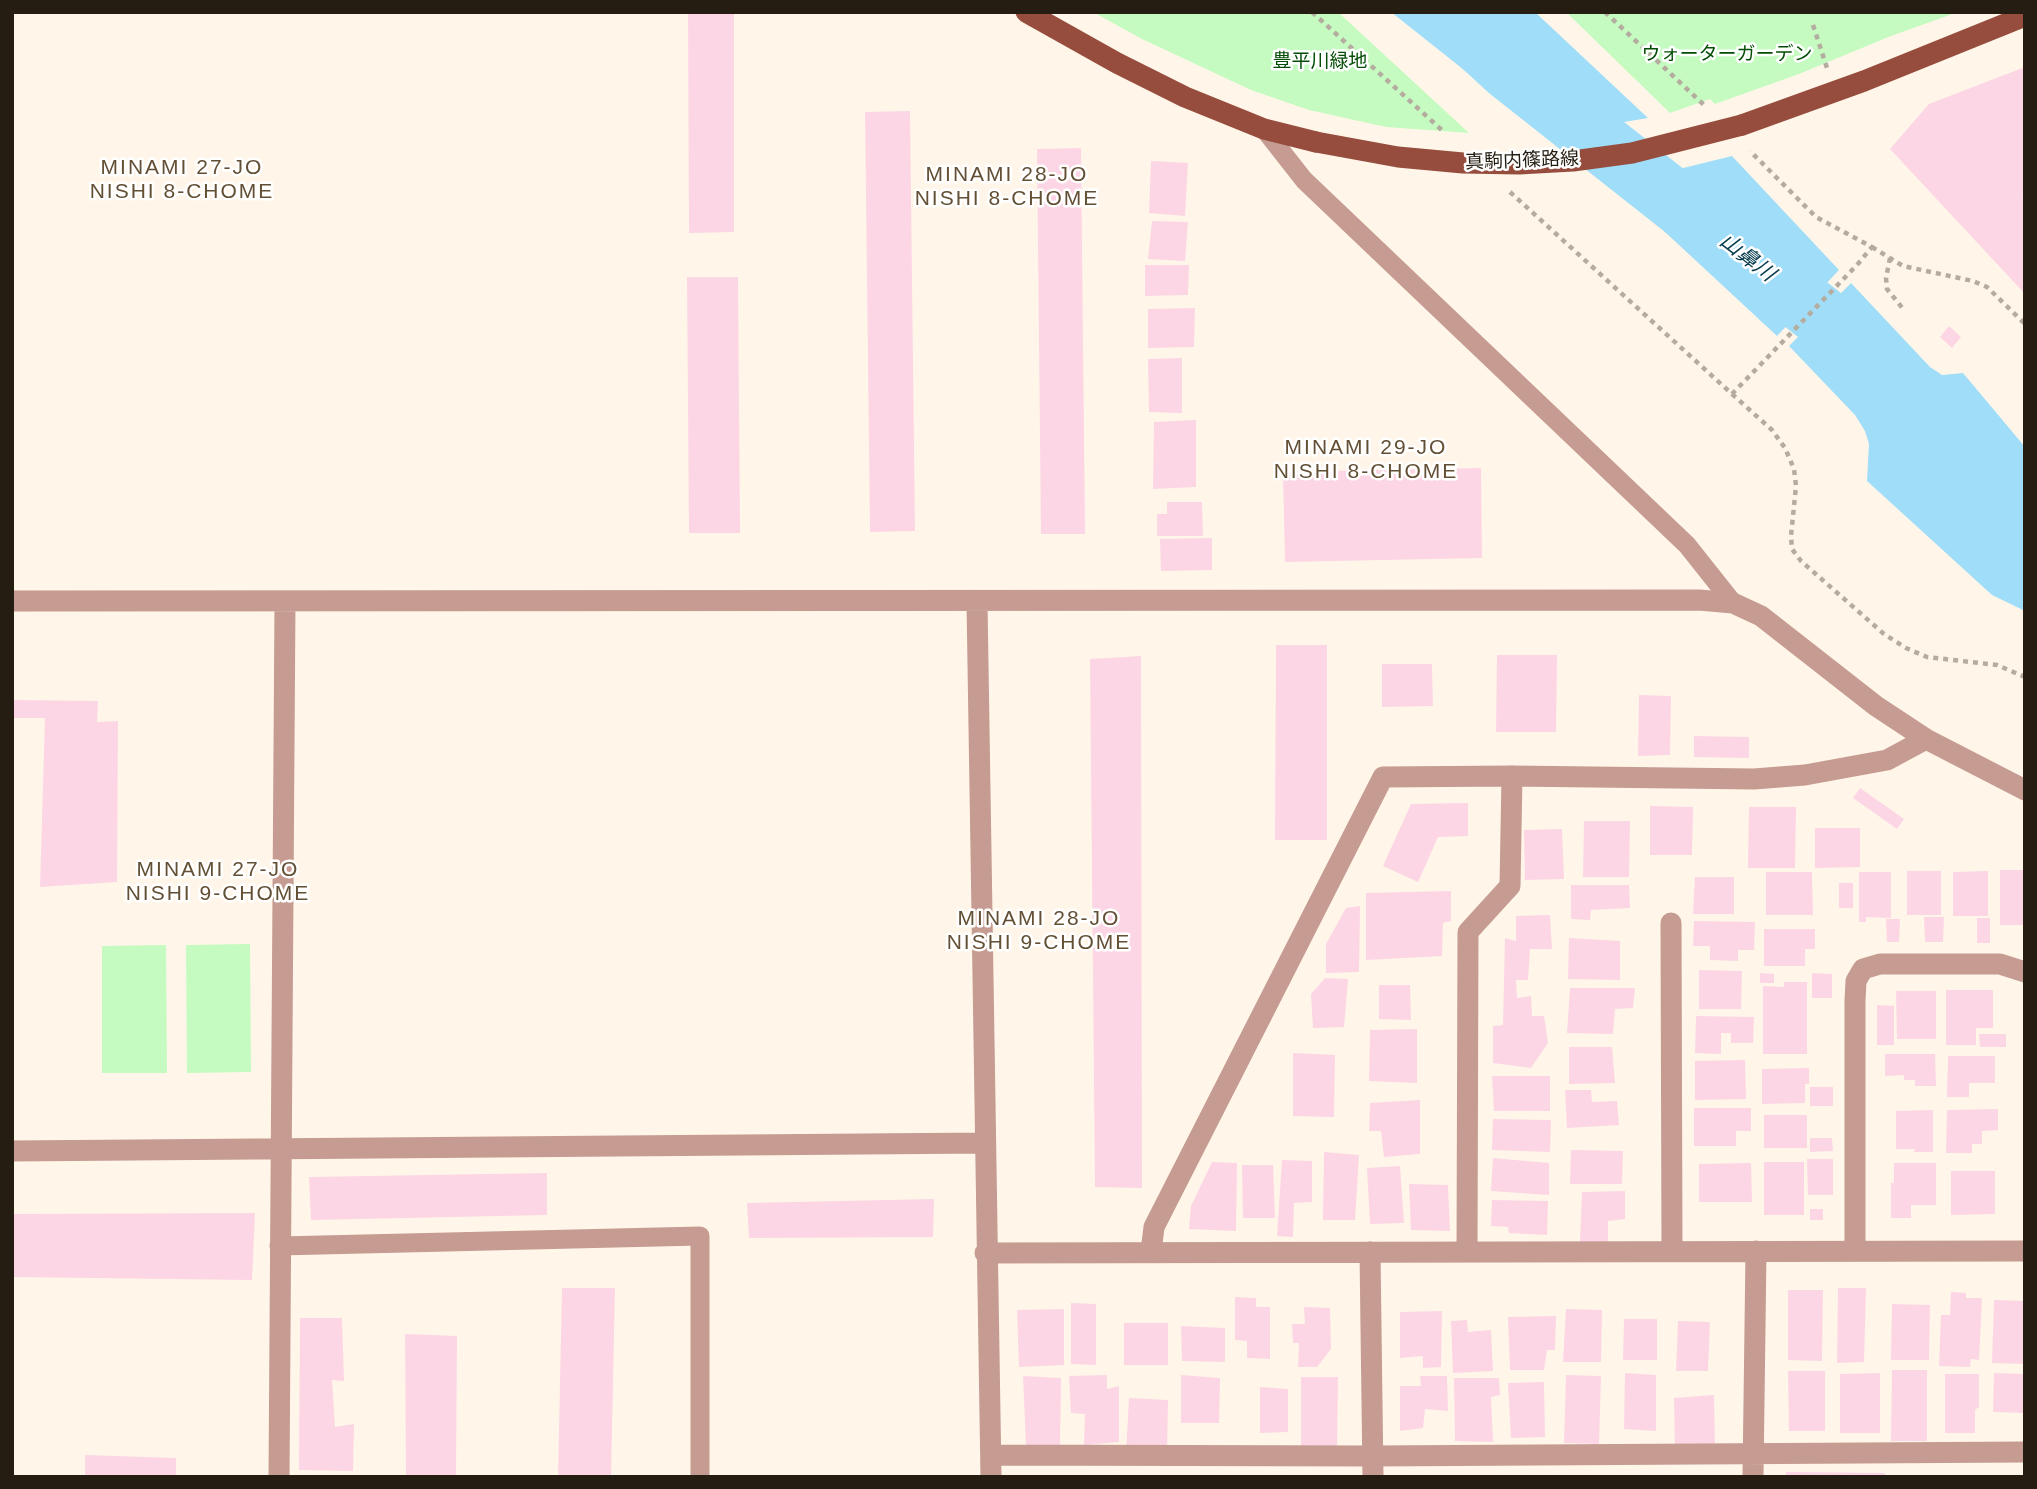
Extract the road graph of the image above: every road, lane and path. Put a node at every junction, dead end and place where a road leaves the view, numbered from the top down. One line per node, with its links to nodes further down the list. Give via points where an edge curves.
1 (1026, 12): 6 (main road, 真駒内篠路線, via 1185,97)
2 (1312, 12): 7 (path)
3 (2025, 16): 6 (main road, 真駒内篠路線, bridge, via 1742,125 1632,153 1573,161 1463,163 1398,157)
4 (1813, 25): 5 (path)
5 (1826, 68)
6 (1264, 129): 18 (lane, via 1304,180 1686,545)
7 (1445, 133)
8 (1507, 189): 14 (path)
9 (1872, 247): 10 (path)
10 (1890, 258): 12 (path, via 1888,289); 13 (path, via 1903,266 1987,287)
11 (1857, 265): 14 (path)
12 (1904, 310)
13 (2025, 324)
14 (1732, 394): 19 (path, via 1772,430 1794,469 1791,536 1792,549 1801,561 1906,648 1927,657 1997,665)
15 (12, 601): 16 (street)
16 (285, 601): 17 (street); 26 (street)
17 (977, 602): 18 (street); 25 (street)
18 (1732, 603): 20 (street, via 1761,615 1876,706)
19 (2025, 677)
20 (1926, 739): 21 (street, via 1887,760 1805,775 1754,779); 22 (street)
21 (1512, 776): 33 (street, via 1382,777 1154,1227); 35 (street, via 1510,886 1468,932)
22 (2025, 790)
23 (1671, 923): 29 (street)
24 (2025, 972): 31 (street, via 2000,964 1880,964 1863,969 1854,1001)
25 (984, 1143): 26 (street); 36 (street)
26 (280, 1148): 27 (street); 28 (street)
27 (12, 1151)
28 (279, 1246): 41 (street); 42 (lane, via 700,1236)
29 (1672, 1251): 30 (street); 35 (street)
30 (1756, 1251): 31 (street); 38 (street)
31 (1855, 1251): 32 (street)
32 (2025, 1251)
33 (1151, 1252): 34 (street); 36 (street)
34 (1370, 1252): 35 (street); 40 (street)
35 (1467, 1252)
36 (985, 1253): 39 (street)
37 (2025, 1452): 38 (street)
38 (1752, 1453): 40 (street); 44 (street)
39 (991, 1455): 40 (street); 43 (street)
40 (1373, 1466)
41 (279, 1477)
42 (700, 1477)
43 (991, 1477)
44 (1753, 1477)

